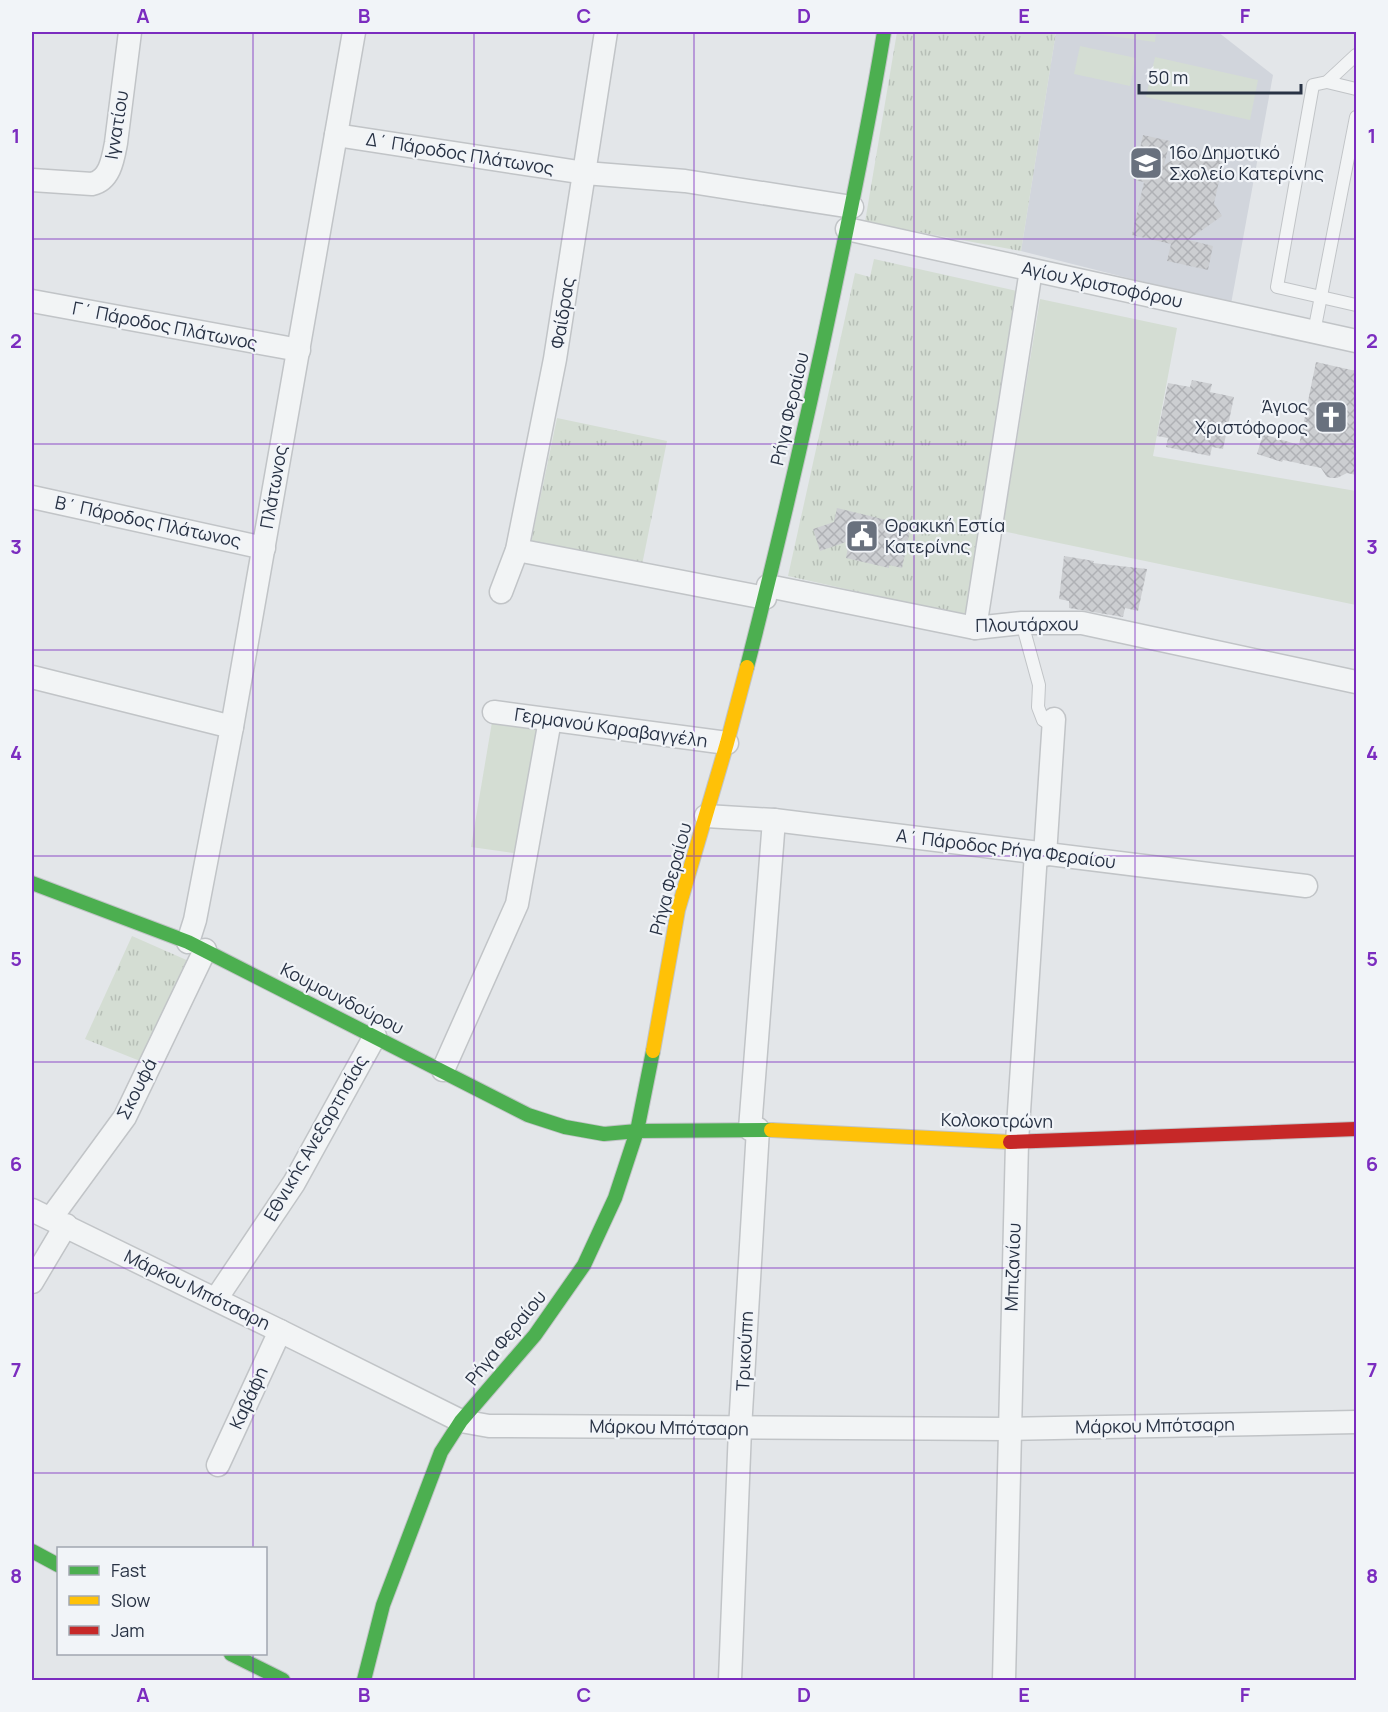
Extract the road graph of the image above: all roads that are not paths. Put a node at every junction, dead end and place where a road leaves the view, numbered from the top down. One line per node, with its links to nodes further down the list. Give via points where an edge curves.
1 (130, 32): 11 (street, Ιγνατίου, via 116,143 106,175 92,184)
2 (354, 32): 9 (street, Πλάτωνος)
3 (606, 32): 10 (street, Φαίδρας)
4 (884, 32): 12 (street, Ρήγα Φεραίου)
5 (1356, 55): 6 (lane)
6 (1327, 82): 7 (lane); 15 (lane, via 1313,85 1277,287)
7 (1356, 89)
8 (1356, 117): 15 (lane)
9 (336, 135): 10 (street, Δ΄ Πάροδος Πλάτωνος); 20 (street, Πλάτωνος)
10 (585, 173): 12 (street, Δ΄ Πάροδος Πλάτωνος, via 685,181); 23 (street, Φαίδρας, via 555,359)
11 (32, 180)
12 (852, 207): 13 (street, Ρήγα Φεραίου)
13 (847, 229): 14 (street, Αγίου Χριστοφόρου); 25 (street, Ρήγα Φεραίου)
14 (1031, 270): 18 (street, Αγίου Χριστοφόρου); 27 (street)
15 (1321, 297): 17 (lane); 18 (lane)
16 (32, 301): 20 (street, Γ΄ Πάροδος Πλάτωνος)
17 (1356, 305)
18 (1314, 332): 19 (street, Αγίου Χριστοφόρου)
19 (1356, 341)
20 (299, 350): 22 (street, Πλάτωνος)
21 (32, 497): 22 (street, Β΄ Πάροδος Πλάτωνος)
22 (264, 548): 33 (street, Πλάτωνος)
23 (517, 550): 24 (street, Φαίδρας); 25 (street, Πλουτάρχου)
24 (501, 591)
25 (766, 592): 27 (street, Πλουτάρχου); 34 (street, Ρήγα Φεραίου)
26 (1022, 624): 27 (street, Πλουτάρχου); 29 (street, Πλουτάρχου, via 1082,623); 32 (lane, via 1039,685 1038,707 1043,720)
27 (975, 628)
28 (32, 677): 33 (street)
29 (1356, 682)
30 (494, 712): 31 (street, Γερμανού Καραβαγγέλη)
31 (550, 720): 34 (street, Γερμανού Καραβαγγέλη); 42 (street, via 517,904)
32 (1054, 723): 37 (street, Μπιζανίου)
33 (232, 727): 40 (street, Πλάτωνος, via 195,920)
34 (727, 743): 35 (street, Ρήγα Φεραίου)
35 (705, 816): 36 (street, Α΄ Πάροδος Ρήγα Φεραίου); 45 (street, Ρήγα Φεραίου, via 678,910)
36 (774, 820): 37 (street, Α΄ Πάροδος Ρήγα Φεραίου); 43 (street, Τρικούπη)
37 (1040, 854): 39 (street, Α΄ Πάροδος Ρήγα Φεραίου); 46 (street, Μπιζανίου)
38 (32, 883): 40 (street, Κουμουνδούρου)
39 (1306, 886)
40 (196, 946): 41 (street, Κουμουνδούρου); 47 (street, Σκουφά, via 125,1117)
41 (375, 1036): 42 (street, Κουμουνδούρου); 49 (street, Εθνικής Ανεξαρτησίας, via 294,1183)
42 (443, 1070): 45 (street, Κουμουνδούρου, via 528,1115 565,1127 604,1134)
43 (754, 1129): 45 (street, Κολοκοτρώνη); 46 (street, Κολοκοτρώνη); 53 (street, Τρικούπη)
44 (1356, 1129): 46 (street, Κολοκοτρώνη)
45 (637, 1131): 51 (street, Ρήγα Φεραίου, via 615,1198 584,1265 535,1335)
46 (1017, 1142): 54 (street, Μπιζανίου)
47 (50, 1218): 48 (street, Σκουφά); 49 (street, Μάρκου Μπότσαρη)
48 (32, 1282)
49 (216, 1299): 50 (street, Μάρκου Μπότσαρη)
50 (280, 1331): 51 (street, Μάρκου Μπότσαρη); 55 (street, Καβάφη)
51 (461, 1421): 53 (street, Μάρκου Μπότσαρη, via 489,1426); 60 (street, Ρήγα Φεραίου, via 441,1452 383,1605)
52 (1356, 1422): 54 (street, Μάρκου Μπότσαρη)
53 (740, 1429): 54 (street, Μάρκου Μπότσαρη); 61 (street, Τρικούπη)
54 (1009, 1430): 62 (street, Μπιζανίου)
55 (218, 1465)
56 (32, 1551): 57 (street)
57 (57, 1564)
58 (235, 1655): 59 (street)
59 (283, 1680)
60 (364, 1680)
61 (730, 1680)
62 (1004, 1680)

